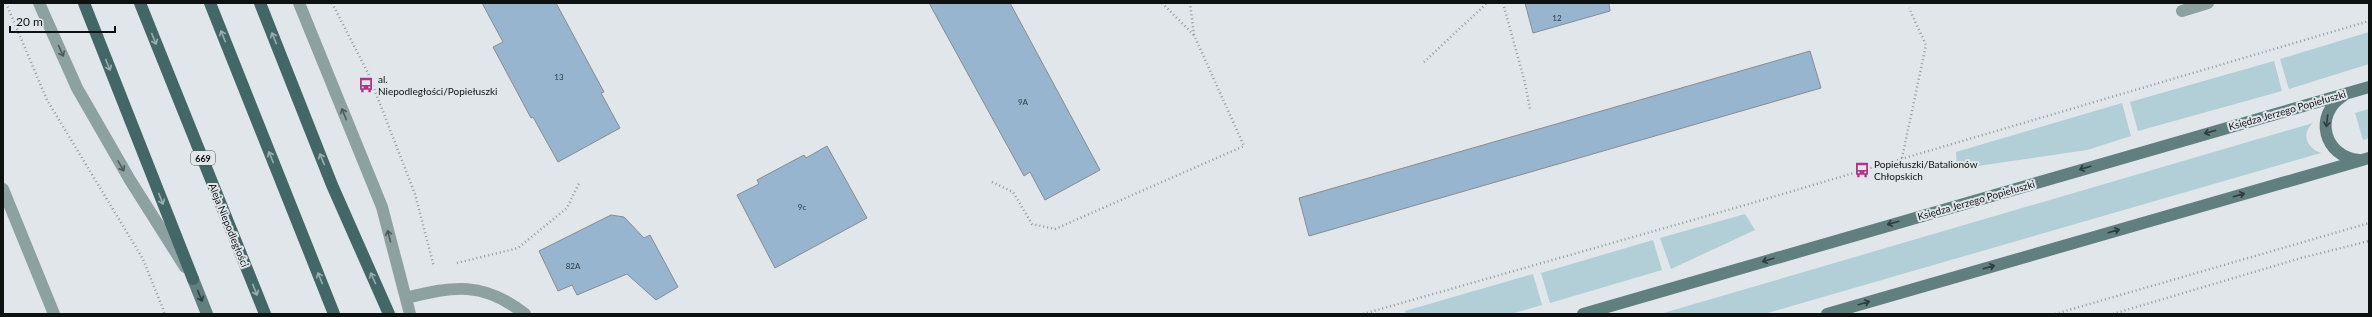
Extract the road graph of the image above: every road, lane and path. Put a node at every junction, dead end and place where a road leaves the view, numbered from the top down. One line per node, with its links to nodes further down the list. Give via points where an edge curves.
1 (6, 3): 34 (path, via 47,100 143,259)
2 (39, 3): 31 (street, one-way to 31, via 77,88 130,180)
3 (84, 3): 31 (main road, one-way to 31)
4 (140, 3): 36 (main road, Aleja Niepodległości / 669, one-way to 36)
5 (210, 3): 37 (main road, one-way to 5)
6 (260, 3): 38 (main road, one-way to 6, via 332,185)
7 (299, 3): 32 (street, one-way to 7, via 382,207)
8 (332, 3): 30 (path, via 368,73 415,194 435,268)
9 (1162, 3): 17 (path)
10 (1190, 3): 17 (path)
11 (1487, 3): 18 (path)
12 (1503, 3): 21 (path)
13 (2208, 3): 15 (street)
14 (1909, 8): 22 (path, via 1926,45)
15 (2182, 11)
16 (2369, 21): 22 (path)
17 (1194, 35): 24 (path, via 1244,146 1055,229 1032,224 1013,192)
18 (1424, 62)
19 (2369, 87): 20 (main road, Księdza Jerzego Popiełuszki)
20 (2349, 93): 23 (main road, one-way to 23, via 2330,108 2326,132 2330,144 2338,154 2347,159); 42 (main road, Księdza Jerzego Popiełuszki, one-way to 42)
21 (1530, 109)
22 (1902, 158): 41 (path)
23 (2364, 159): 43 (main road, one-way to 23)
24 (992, 182)
25 (579, 183): 29 (path, via 567,208 518,248)
26 (3, 189): 33 (street)
27 (2369, 223): 44 (path)
28 (2369, 241): 45 (path, via 2300,258)
29 (450, 264)
30 (442, 266)
31 (192, 279): 35 (main road, one-way to 35)
32 (406, 298): 39 (street); 40 (street, via 441,289 468,287 487,291 510,302)
33 (54, 314)
34 (165, 314)
35 (207, 314)
36 (265, 314)
37 (334, 314)
38 (389, 314)
39 (410, 314)
40 (524, 314)
41 (1363, 314)
42 (1583, 314)
43 (1827, 314)
44 (2055, 314)
45 (2112, 314)

